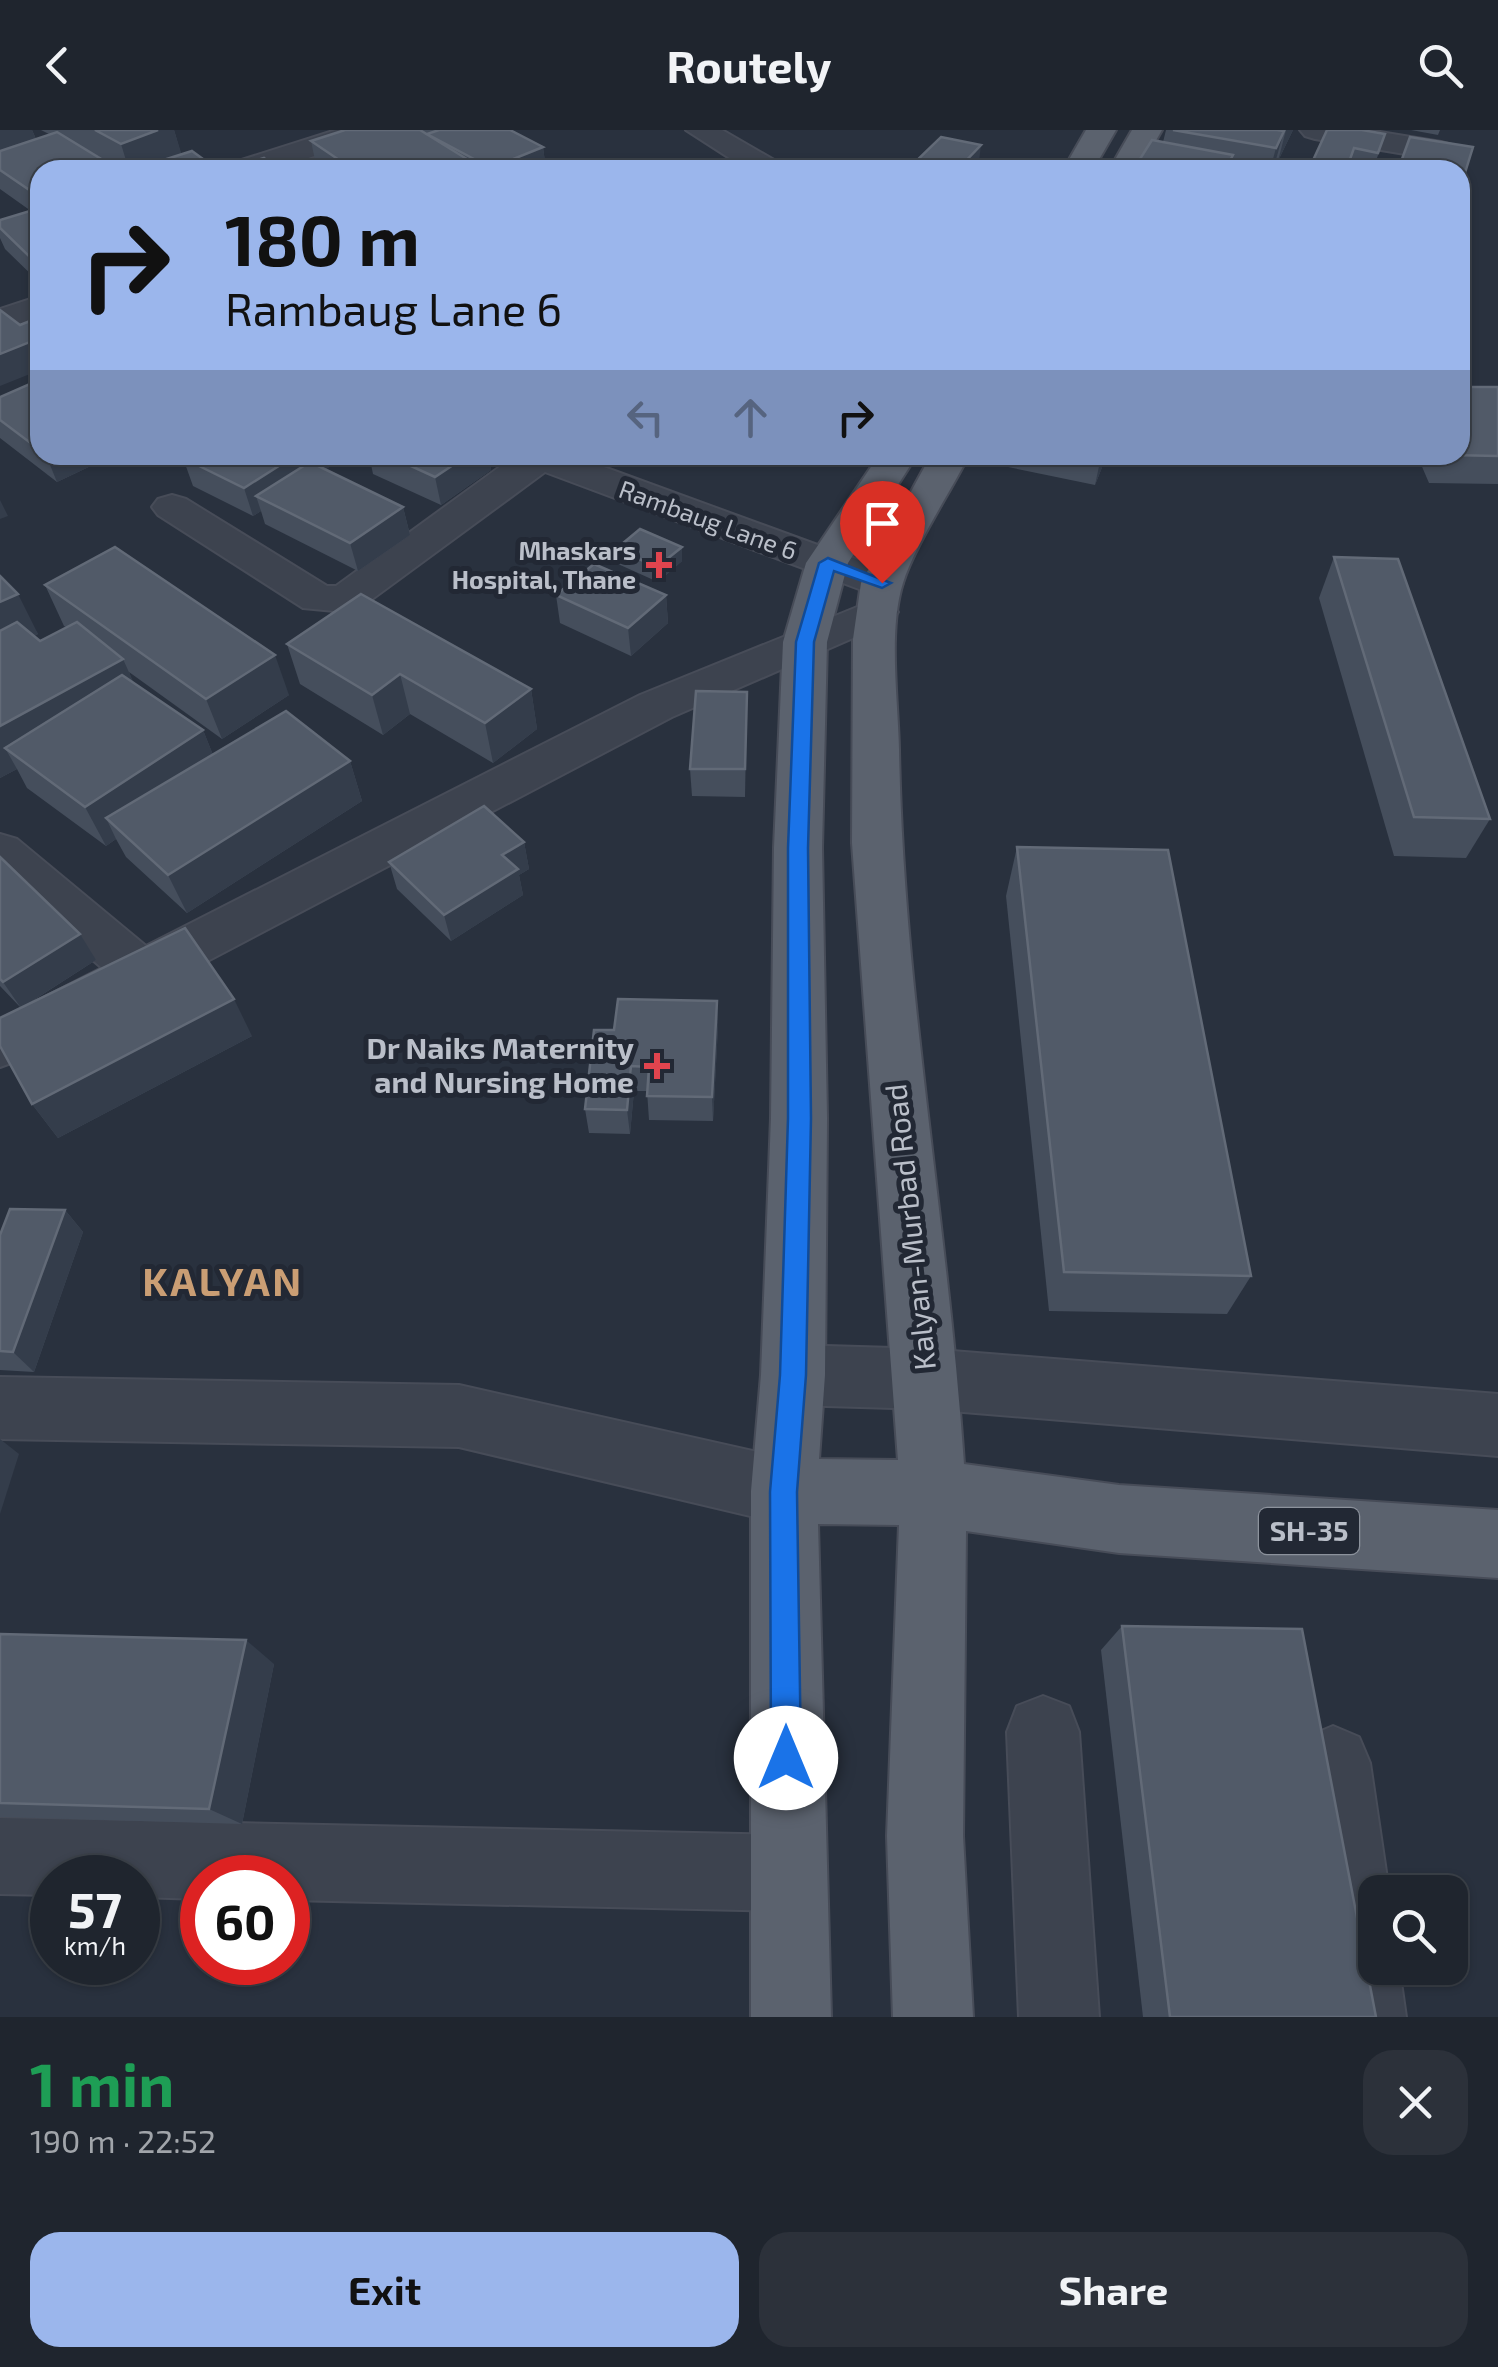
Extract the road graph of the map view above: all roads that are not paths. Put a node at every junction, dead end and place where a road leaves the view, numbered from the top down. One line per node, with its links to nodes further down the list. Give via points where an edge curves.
1 (366, 130): 7 (street)
2 (700, 130): 8 (street)
3 (1101, 130): 9 (main road)
4 (1148, 130): 10 (main road)
5 (1315, 130): 6 (street)
6 (1440, 152)
7 (272, 160)
8 (752, 160)
9 (1084, 160)
10 (1130, 160)
11 (30, 310): 12 (street)
12 (0, 321)
13 (525, 465): 17 (street, via 345,600 318,599)
14 (561, 465): 18 (street, Rambaug Lane 6)
15 (892, 465): 18 (main road)
16 (945, 465): 19 (main road, Kalyan-Murbad Road)
17 (172, 508)
18 (828, 563): 19 (street, Rambaug Lane 6); 20 (main road)
19 (880, 597): 20 (street); 25 (main road, Kalyan-Murbad Road, via 876,843)
20 (805, 642): 22 (street, via 656,706); 24 (main road)
21 (0, 852): 22 (street)
22 (141, 972): 23 (street)
23 (0, 1045)
24 (793, 1375): 25 (street); 28 (main road)
25 (927, 1379): 27 (street); 29 (main road, Kalyan-Murbad Road)
26 (0, 1408): 28 (street, via 459,1416)
27 (1498, 1425)
28 (784, 1492): 29 (main road, SH-35); 34 (main road)
29 (933, 1493): 30 (main road, SH-35, via 1119,1518); 36 (main road, Kalyan-Murbad Road, via 925,1836)
30 (1498, 1544)
31 (1043, 1732): 37 (street)
32 (1333, 1763): 38 (street)
33 (0, 1856): 34 (street)
34 (788, 1873): 35 (main road)
35 (792, 2017)
36 (933, 2017)
37 (1058, 2017)
38 (1366, 2017)

